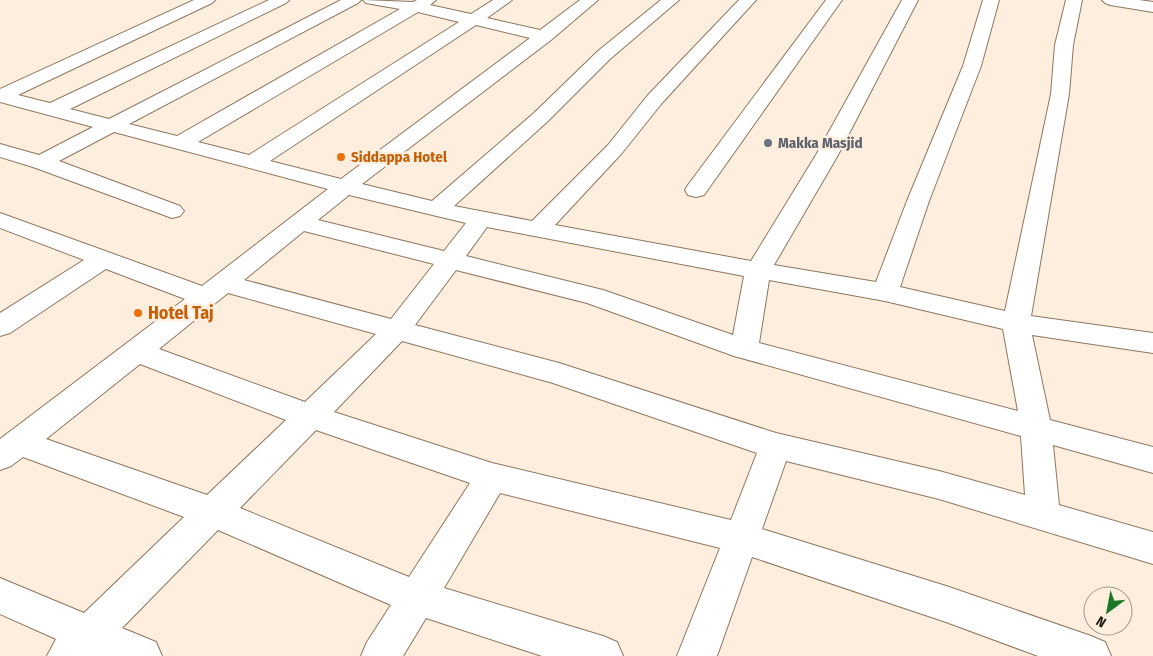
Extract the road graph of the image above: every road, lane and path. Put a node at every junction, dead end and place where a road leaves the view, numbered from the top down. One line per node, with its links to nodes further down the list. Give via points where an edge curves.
1 (206, 0): 18 (street)
2 (280, 0): 19 (street)
3 (353, 0): 20 (street)
4 (371, 0): 14 (street)
5 (504, 0): 16 (street)
6 (590, 0): 17 (street)
7 (671, 0): 27 (street, via 604,55 542,117)
8 (748, 0): 32 (street)
9 (834, 0): 26 (street)
10 (910, 0): 35 (street, via 827,155)
11 (992, 0): 37 (street, via 972,66)
12 (1074, 0): 38 (street, via 1064,45 1060,94)
13 (1110, 0): 15 (street)
14 (422, 4): 16 (street); 21 (street)
15 (1152, 12)
16 (472, 20): 17 (street); 24 (street)
17 (544, 36): 25 (street)
18 (0, 96): 19 (street)
19 (52, 110): 20 (street)
20 (113, 126): 21 (street); 23 (street)
21 (179, 144): 24 (street)
22 (0, 150): 23 (street)
23 (41, 162): 28 (street)
24 (252, 163): 25 (street)
25 (345, 187): 27 (street); 31 (street)
26 (696, 190)
27 (436, 209): 30 (street)
28 (172, 211)
29 (0, 220): 33 (street)
30 (481, 220): 32 (street); 34 (street)
31 (300, 223): 34 (street); 36 (street)
32 (537, 230): 35 (street)
33 (102, 260): 36 (street); 39 (street)
34 (451, 260): 40 (street); 42 (street, via 594,296)
35 (758, 270): 37 (street); 42 (street)
36 (215, 290): 40 (street); 43 (street)
37 (885, 292): 38 (street)
38 (1016, 323): 41 (street); 45 (street)
39 (0, 326)
40 (398, 329): 44 (street); 46 (street, via 559,374)
41 (1153, 343)
42 (744, 349): 45 (street)
43 (137, 352): 44 (street); 47 (street)
44 (310, 416): 49 (street); 50 (street)
45 (1036, 428): 48 (street); 51 (street)
46 (776, 446): 51 (street, via 940,485); 52 (street)
47 (10, 450): 50 (street)
48 (1153, 460)
49 (492, 477): 52 (street); 55 (street)
50 (212, 512): 55 (street); 56 (street)
51 (1043, 516): 53 (street)
52 (741, 538): 60 (street); 61 (street, via 946,604)
53 (1153, 548)
54 (0, 596): 56 (street)
55 (418, 598): 58 (street); 59 (street)
56 (79, 644): 57 (street)
57 (142, 656)
58 (381, 656)
59 (604, 656)
60 (697, 656)
61 (1091, 656)

